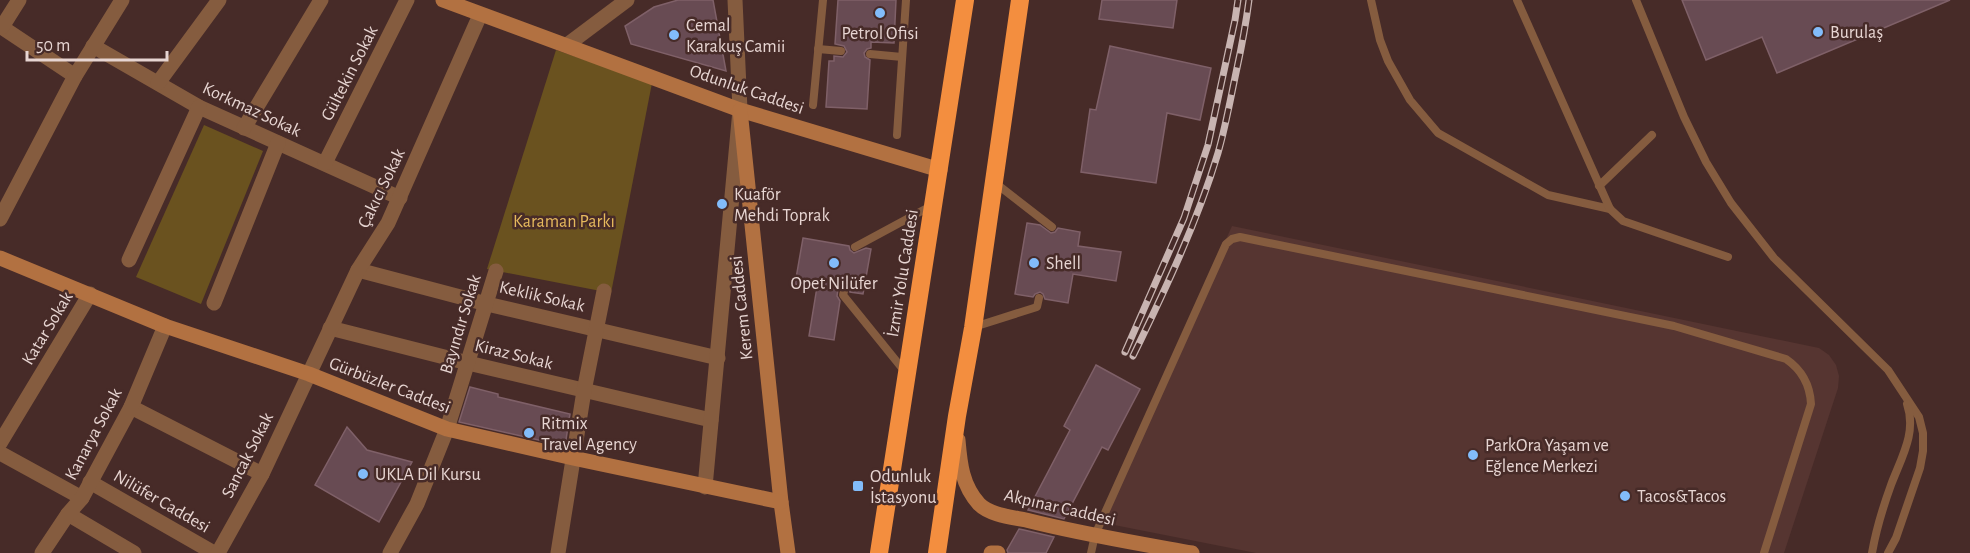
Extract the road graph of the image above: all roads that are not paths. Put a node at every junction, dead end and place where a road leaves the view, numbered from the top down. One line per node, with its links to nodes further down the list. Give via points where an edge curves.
1 (19, 0): 17 (street)
2 (122, 0): 19 (street)
3 (219, 0): 25 (street)
4 (321, 0): 29 (street)
5 (407, 0): 33 (street, Gültekin Sokak)
6 (443, 0): 16 (street, Odunluk Caddesi)
7 (627, 0): 18 (street)
8 (735, 0): 28 (street)
9 (824, 0): 20 (lane)
10 (906, 0): 23 (lane)
11 (965, 0): 34 (highway, İzmir Yolu Caddesi)
12 (1020, 0): 35 (highway)
13 (1371, 0): 39 (lane, via 1388,61 1410,100 1438,133 1548,195)
14 (1517, 0): 36 (lane)
15 (1636, 0): 63 (lane, via 1683,117 1731,203 1774,258 1888,370)
16 (480, 15): 18 (street, Odunluk Caddesi); 37 (street, Çakıcı Sokak)
17 (1, 26): 24 (street)
18 (567, 45): 28 (street, Odunluk Caddesi)
19 (93, 46): 24 (street); 25 (street, Korkmaz Sokak)
20 (818, 49): 21 (lane); 26 (lane)
21 (841, 51)
22 (870, 54): 23 (lane)
23 (902, 57): 30 (lane)
24 (75, 76): 40 (street)
25 (158, 83): 27 (street, Korkmaz Sokak)
26 (813, 105)
27 (199, 107): 29 (street, Korkmaz Sokak); 45 (street)
28 (740, 110): 34 (street, Odunluk Caddesi); 58 (street); 75 (street, Kerem Caddesi)
29 (244, 128): 32 (street, Korkmaz Sokak)
30 (897, 135)
31 (1652, 135): 36 (lane)
32 (278, 143): 33 (street, Korkmaz Sokak); 52 (street)
33 (325, 163): 37 (street, Korkmaz Sokak)
34 (940, 170): 38 (highway, İzmir Yolu Caddesi)
35 (993, 181): 41 (lane); 55 (highway)
36 (1599, 186): 39 (lane)
37 (400, 198): 46 (street, Çakıcı Sokak)
38 (934, 204): 42 (lane); 61 (highway, İzmir Yolu Caddesi)
39 (1610, 209): 43 (lane, via 1623,222)
40 (0, 219)
41 (1052, 227)
42 (855, 247)
43 (1728, 257)
44 (0, 258): 50 (street, Gürbüzler Caddesi)
45 (129, 260)
46 (358, 270): 53 (street, Keklik Sokak); 56 (street, Çakıcı Sokak)
47 (496, 271): 53 (street, Bayındır Sokak)
48 (604, 291): 57 (street)
49 (844, 291): 61 (lane, via 843,295)
50 (90, 294): 54 (street, Gürbüzler Caddesi); 68 (street, Katar Sokak)
51 (1039, 298): 55 (lane, via 1037,307)
52 (214, 303)
53 (487, 303): 57 (street, Keklik Sokak); 59 (street, Bayındır Sokak)
54 (165, 326): 60 (street, Gürbüzler Caddesi); 64 (street, Kanarya Sokak)
55 (973, 327): 65 (highway)
56 (330, 328): 59 (street, Kiraz Sokak); 60 (street, Çakıcı Sokak)
57 (596, 328): 58 (street, Keklik Sokak); 62 (street)
58 (718, 358): 66 (street)
59 (468, 363): 62 (street, Kiraz Sokak); 67 (street, Bayındır Sokak)
60 (309, 374): 67 (street, Gürbüzler Caddesi); 71 (street, Sancak Sokak)
61 (908, 375): 85 (highway, İzmir Yolu Caddesi)
62 (584, 391): 66 (street, Kiraz Sokak); 70 (street)
63 (1903, 391): 92 (lane, via 1911,415 1909,440 1876,530); 93 (lane, via 1919,417 1923,451)
64 (131, 407): 71 (street); 72 (street, Kanarya Sokak)
65 (957, 416): 77 (street, Akpınar Caddesi, via 960,466 966,487 981,505 994,512); 86 (highway)
66 (711, 420): 73 (street)
67 (447, 429): 70 (street, Gürbüzler Caddesi); 81 (street, Bayındır Sokak, via 417,504)
68 (0, 443)
69 (0, 453): 74 (street)
70 (573, 458): 73 (street, Gürbüzler Caddesi); 82 (street)
71 (262, 474): 80 (street, Sancak Sokak)
72 (90, 482): 74 (street, Kanarya Sokak); 80 (street, Nilüfer Caddesi)
73 (705, 487): 75 (street, Gürbüzler Caddesi)
74 (82, 498): 76 (street, Kanarya Sokak)
75 (781, 502): 83 (street, Kerem Caddesi); 84 (street, Kerem Caddesi)
76 (68, 514): 78 (street, Kanarya Sokak); 79 (street)
77 (1095, 535): 89 (lane); 90 (street, Akpınar Caddesi); 91 (lane, via 1226,244 1240,237 1674,326 1786,359 1804,378 1811,404)
78 (42, 553)
79 (134, 553)
80 (216, 553)
81 (390, 553)
82 (558, 553)
83 (777, 553)
84 (788, 553)
85 (879, 553)
86 (937, 553)
87 (991, 553): 88 (street)
88 (998, 553)
89 (1091, 553)
90 (1192, 553)
91 (1764, 553)
92 (1872, 553)
93 (1888, 553)

